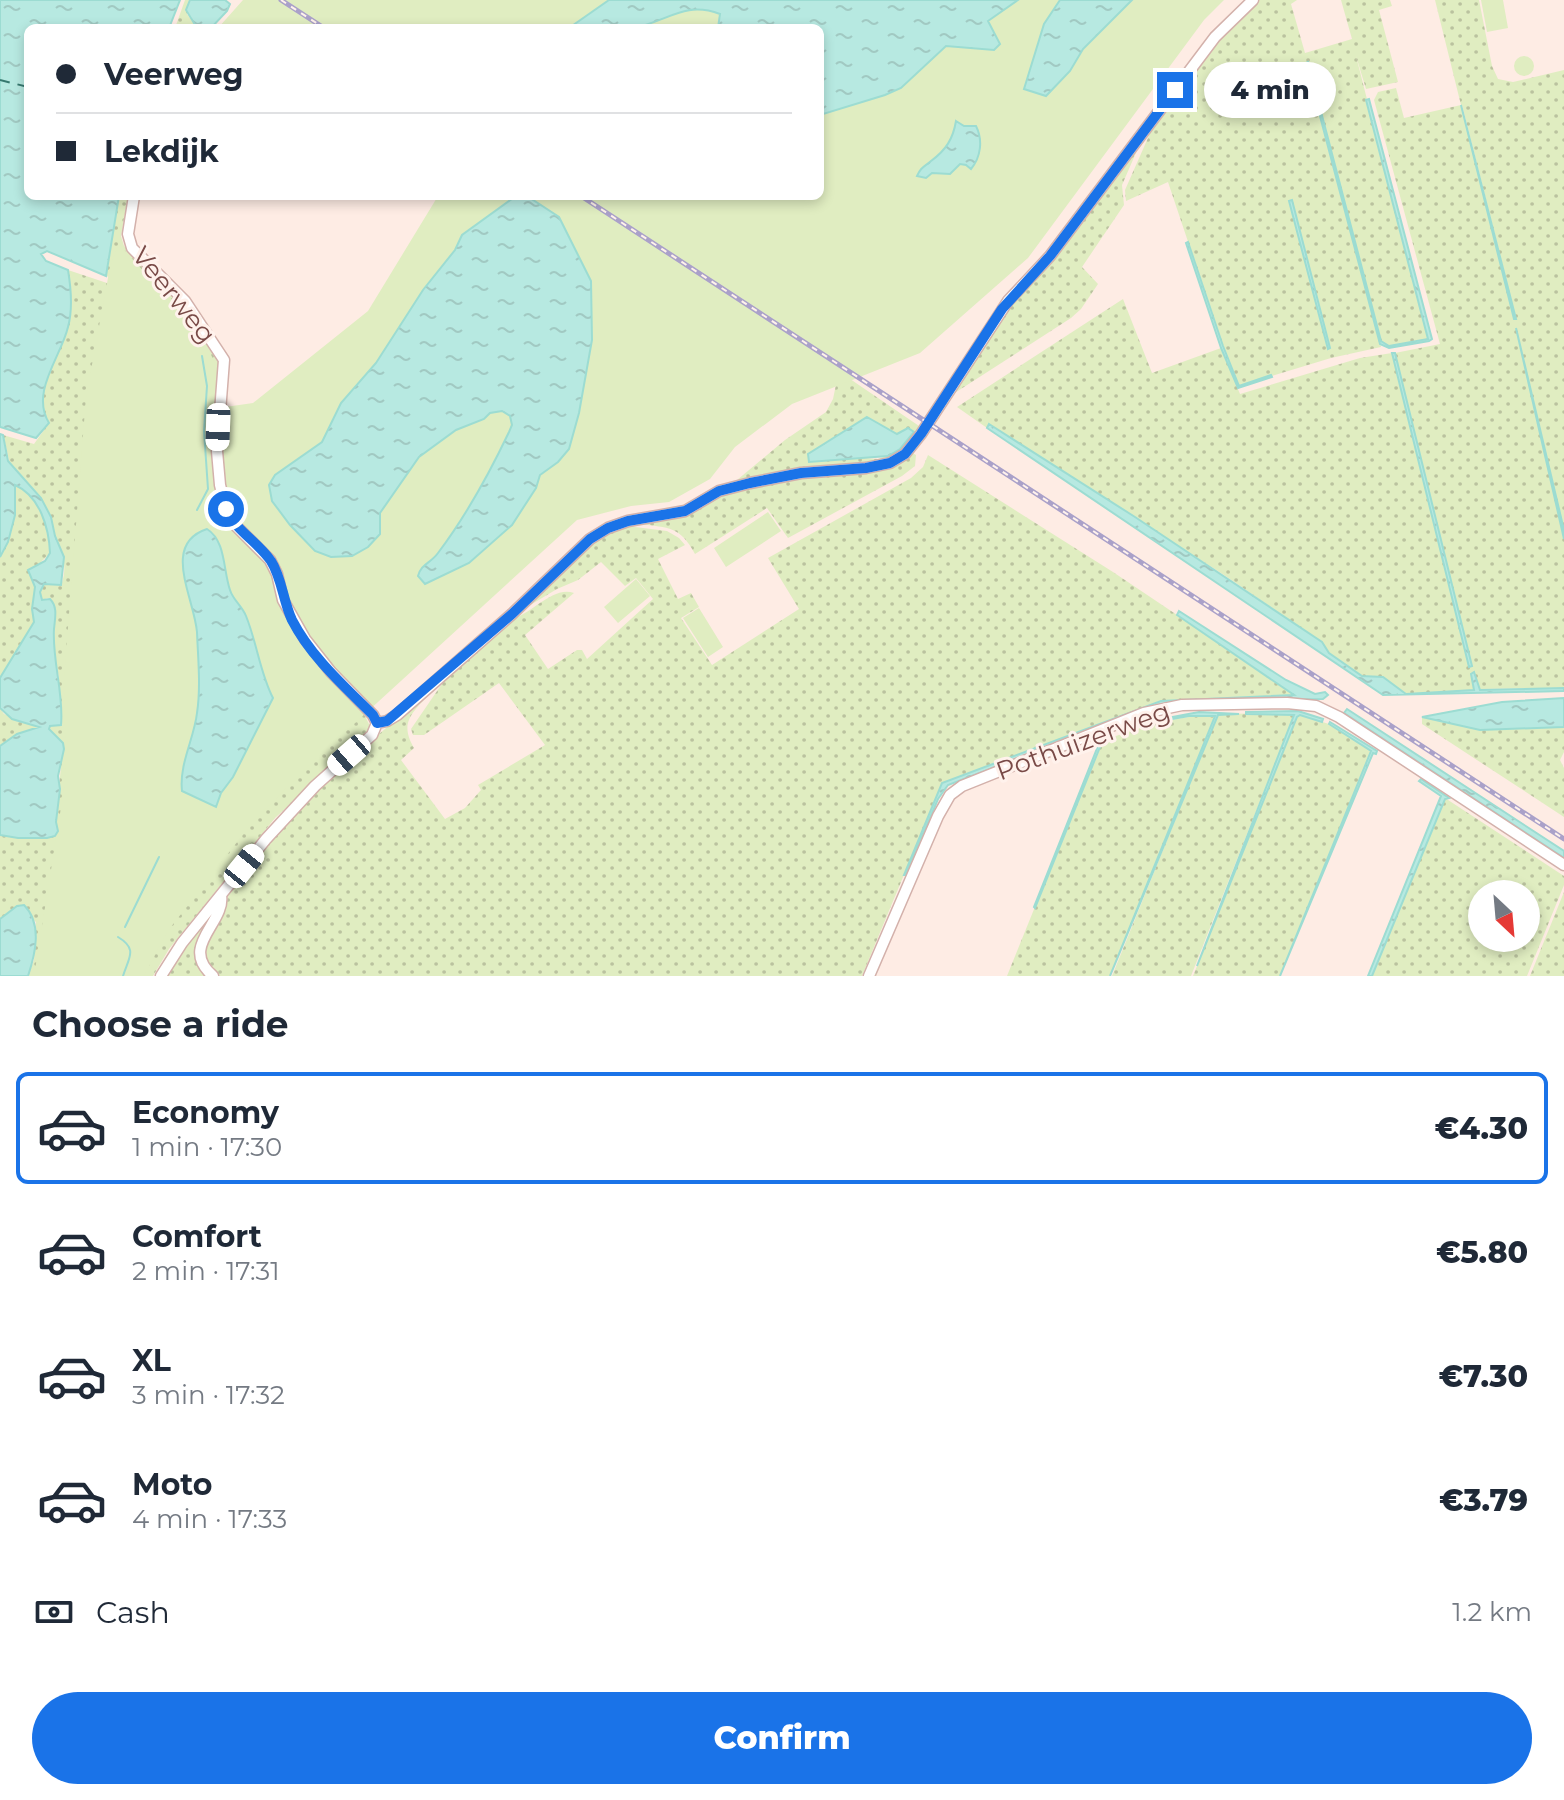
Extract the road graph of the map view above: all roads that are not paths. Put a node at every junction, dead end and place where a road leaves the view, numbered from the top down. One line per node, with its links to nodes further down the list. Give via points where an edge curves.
1 (1253, 0): 3 (street, via 1215,37 1050,256 1008,301 905,454 866,468 801,473 727,488 685,511 608,528 397,715)
2 (133, 200): 3 (street, Veerweg, via 128,234 132,248 185,301 224,360 217,451 231,521 270,560 283,600 305,639)
3 (377, 723): 5 (street, via 372,735 285,817)
4 (1564, 865): 8 (street, Pothuizerweg, via 1316,706 1182,705 1144,713 950,795)
5 (221, 895): 6 (street); 7 (street, via 220,910 201,951)
6 (161, 976)
7 (213, 976)
8 (869, 976)

